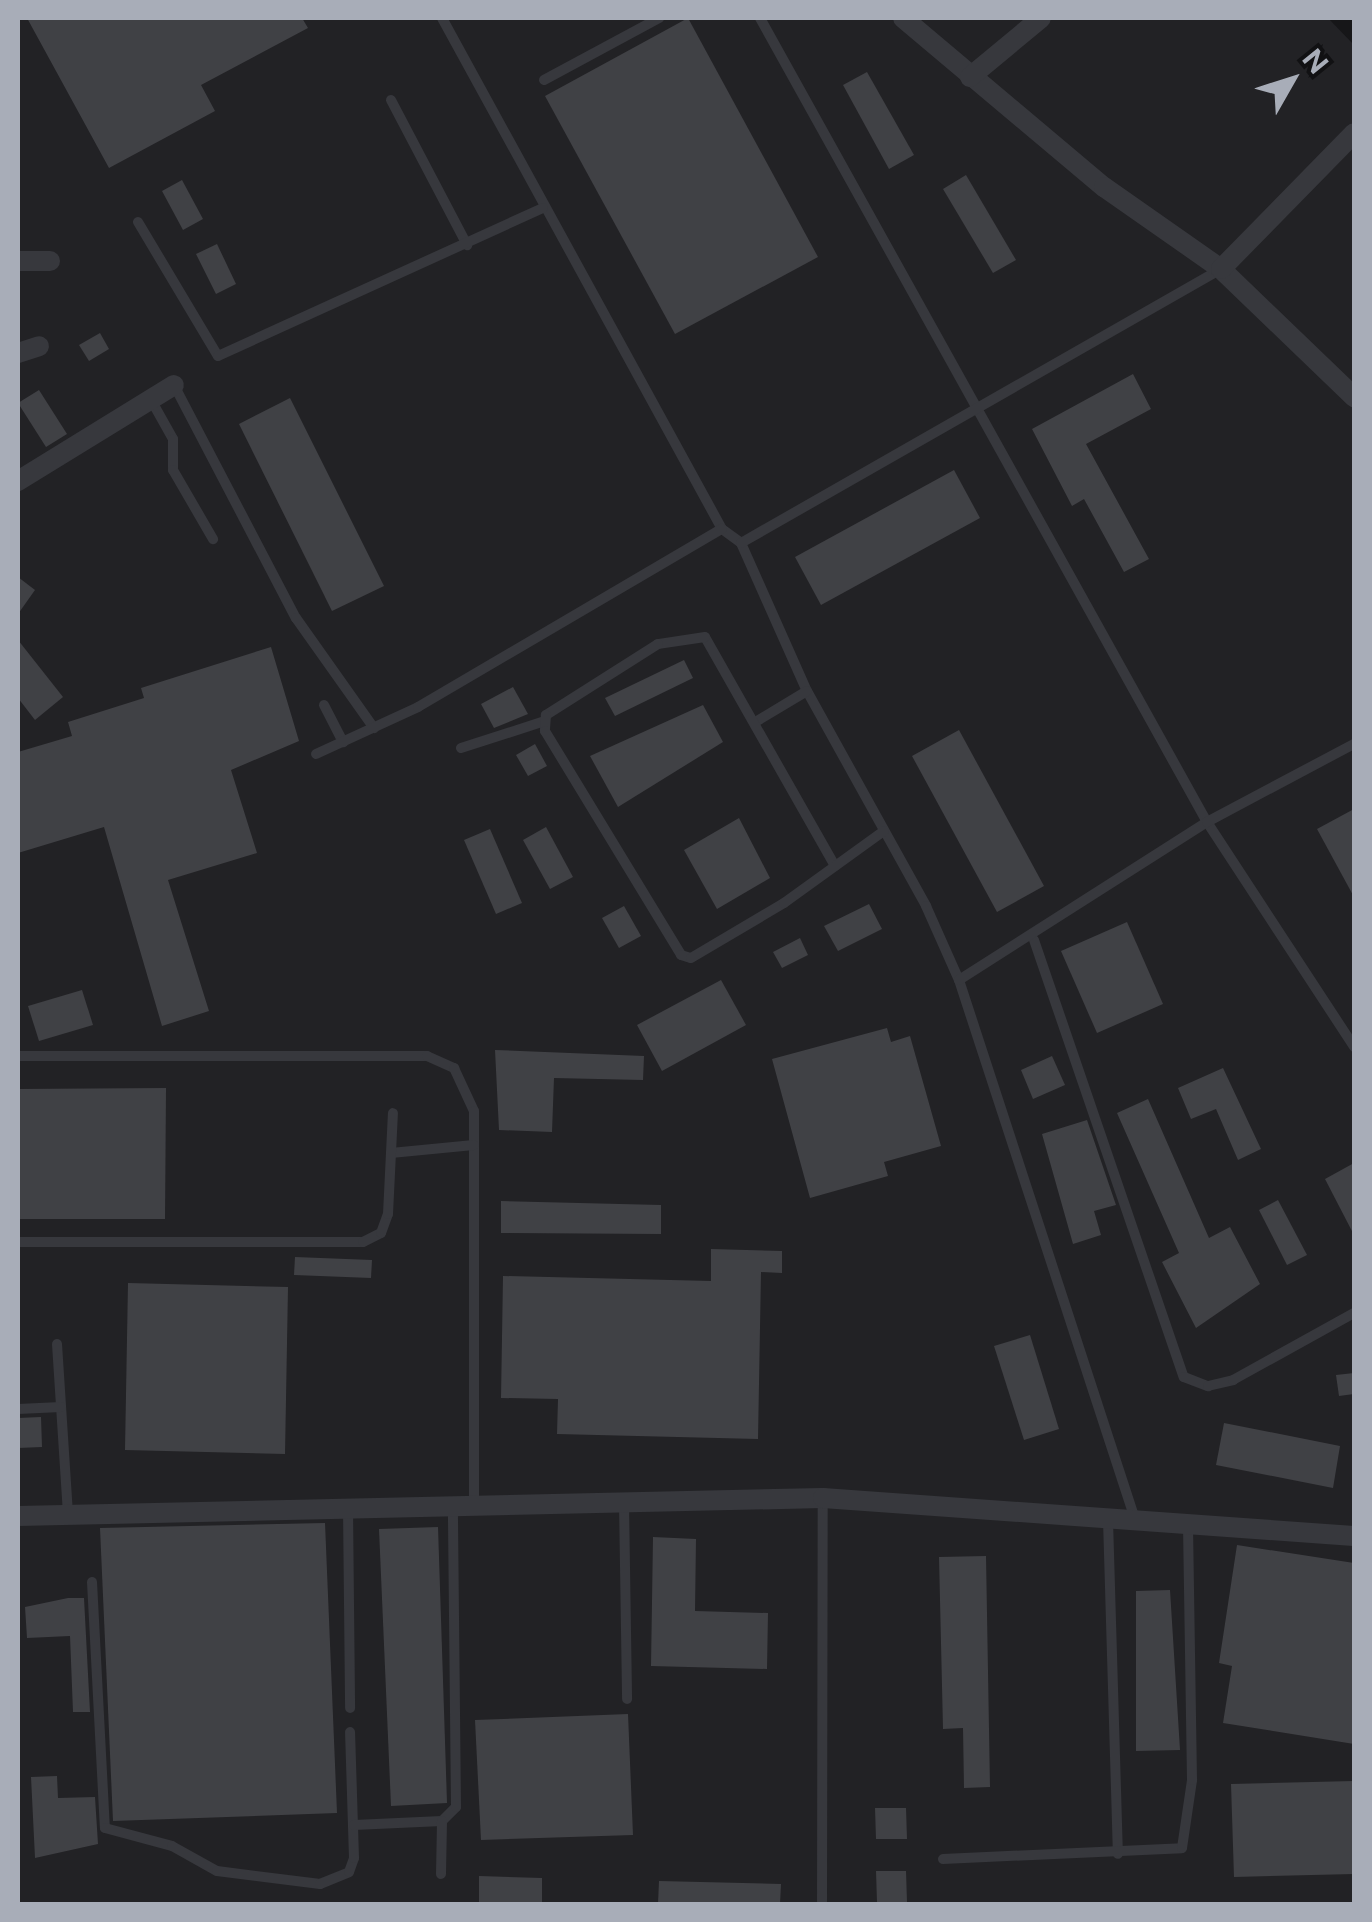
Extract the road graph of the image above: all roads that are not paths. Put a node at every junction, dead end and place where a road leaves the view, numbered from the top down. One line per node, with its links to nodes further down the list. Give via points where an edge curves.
1 (442, 18): 10 (lane)
2 (659, 18): 7 (lane)
3 (760, 18): 21 (lane)
4 (903, 18): 6 (street)
5 (1041, 18): 6 (street)
6 (970, 77): 15 (street)
7 (544, 80)
8 (390, 100): 12 (lane)
9 (1354, 133): 15 (street)
10 (543, 208): 12 (lane); 23 (lane)
11 (138, 222): 12 (lane, via 218,356)
12 (467, 245)
13 (18, 261): 14 (street)
14 (50, 261)
15 (1221, 269): 20 (street); 21 (lane)
16 (38, 346): 17 (street)
17 (18, 353)
18 (174, 385): 19 (street); 30 (lane, via 296,618)
19 (150, 397): 22 (street); 24 (lane, via 173,439 172,470)
20 (1354, 397)
21 (979, 410): 25 (lane); 35 (lane)
22 (18, 481)
23 (722, 529): 25 (lane); 30 (lane)
24 (214, 539)
25 (740, 543): 26 (lane)
26 (808, 691): 28 (lane); 36 (lane)
27 (324, 705): 31 (lane)
28 (757, 720): 29 (lane, via 705,636 688,634 658,644); 37 (lane)
29 (545, 721): 33 (lane); 37 (lane, via 681,955 691,958)
30 (374, 728): 31 (lane)
31 (343, 742): 34 (lane)
32 (1354, 744): 35 (lane)
33 (461, 748)
34 (316, 754)
35 (1207, 822): 38 (lane); 40 (lane)
36 (884, 831): 37 (lane); 39 (lane)
37 (835, 866)
38 (1034, 940): 39 (lane); 46 (lane, via 1184,1377 1208,1386 1233,1380)
39 (958, 980): 58 (lane)
40 (1354, 1046)
41 (18, 1056): 43 (lane, via 427,1056 471,1089)
42 (393, 1113): 44 (lane)
43 (474, 1146): 44 (lane); 52 (lane)
44 (391, 1153): 45 (lane, via 388,1214 381,1234 362,1242)
45 (18, 1242)
46 (1354, 1313)
47 (57, 1344): 48 (lane)
48 (62, 1407): 49 (lane); 54 (lane)
49 (18, 1409)
50 (823, 1498): 51 (street); 57 (street); 69 (lane)
51 (624, 1502): 52 (street); 61 (lane)
52 (463, 1504): 53 (street); 64 (lane, via 456,1808)
53 (348, 1507): 54 (street); 62 (lane)
54 (68, 1514): 55 (street)
55 (18, 1516)
56 (1188, 1519): 58 (street); 59 (street); 66 (lane, via 1190,1832 1170,1854)
57 (1108, 1520): 58 (street); 66 (lane)
58 (1135, 1520)
59 (1354, 1536)
60 (92, 1582): 65 (lane, via 105,1828 172,1846 218,1872 320,1884 348,1872)
61 (627, 1699)
62 (350, 1708)
63 (350, 1732): 65 (lane)
64 (442, 1821): 65 (lane); 68 (lane)
65 (354, 1825)
66 (1118, 1854): 67 (lane)
67 (943, 1859)
68 (441, 1874)
69 (822, 1904)

